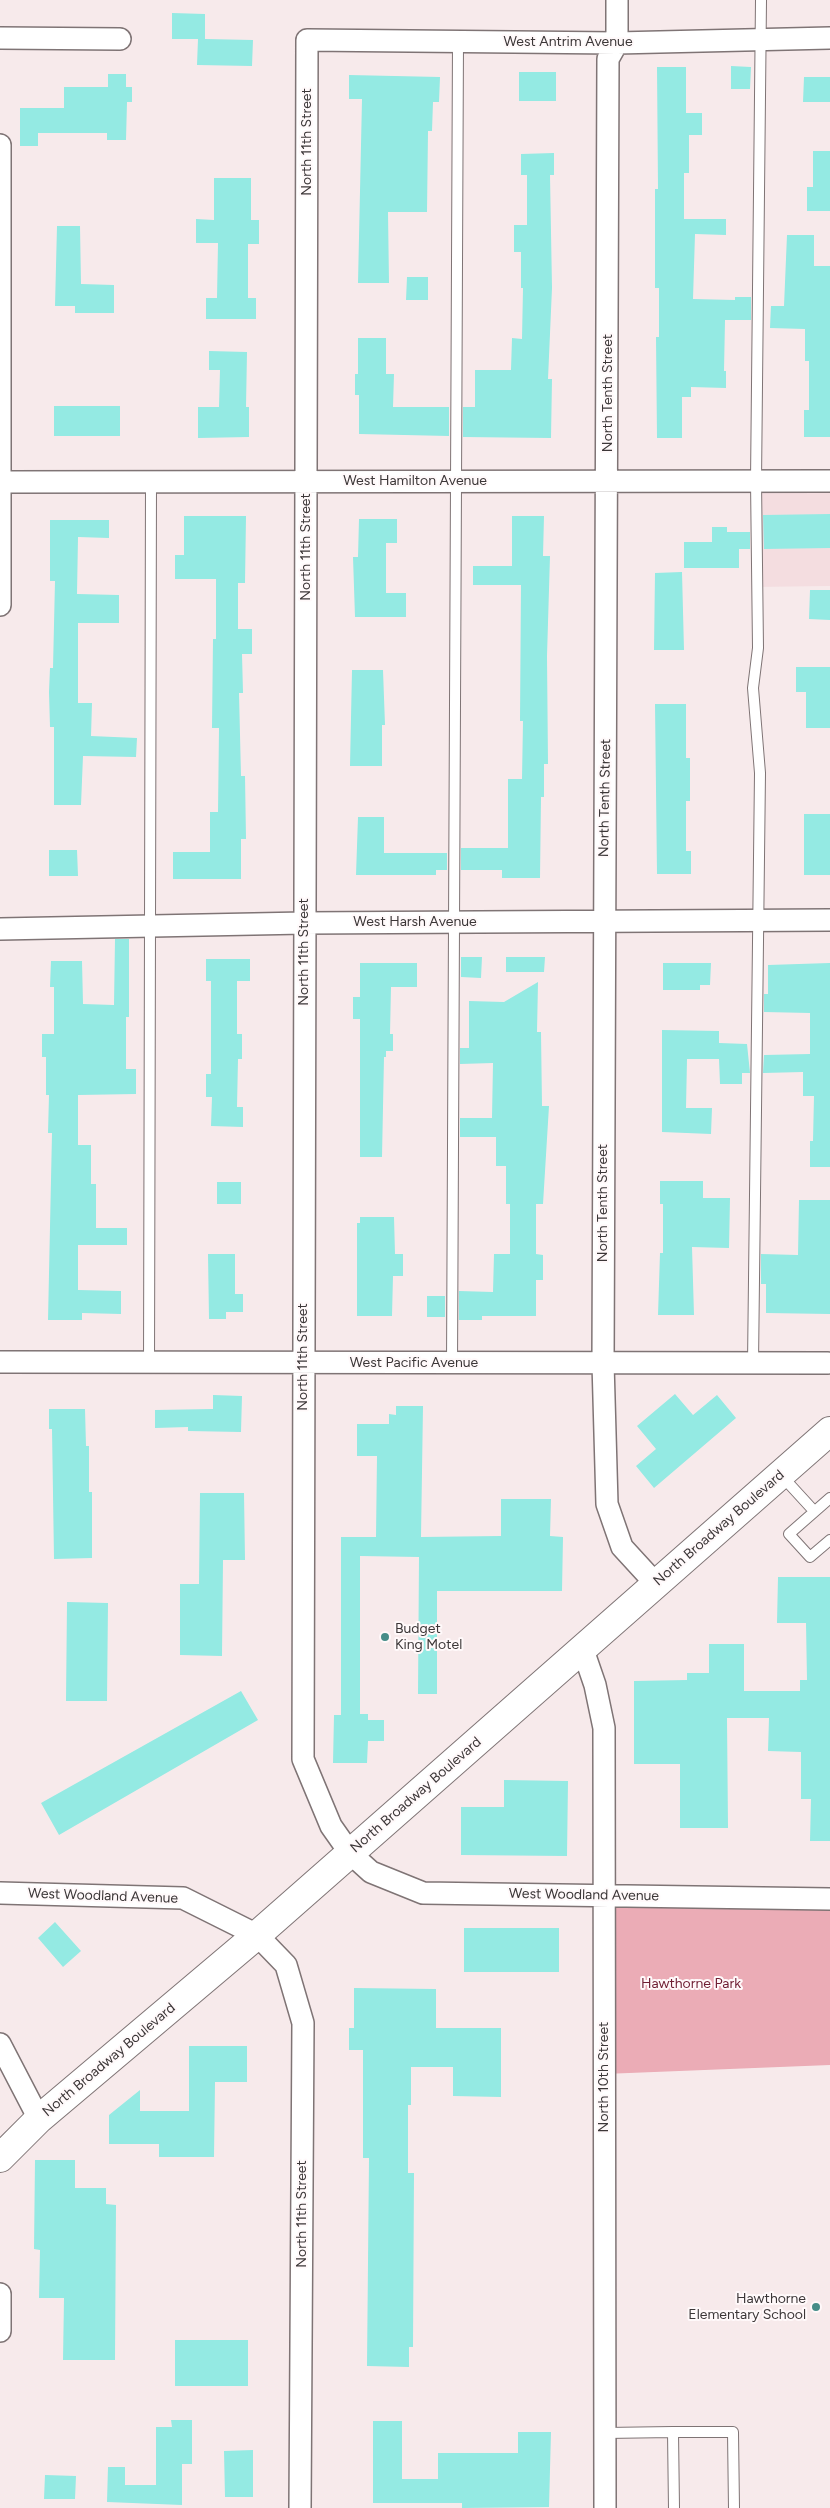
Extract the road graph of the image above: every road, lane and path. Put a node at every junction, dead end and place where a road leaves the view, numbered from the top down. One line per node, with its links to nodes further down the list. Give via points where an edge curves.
1 (618, 0): 9 (street, North Tenth Street)
2 (762, 0): 7 (lane)
3 (0, 38): 5 (street)
4 (830, 38): 7 (street, West Antrim Avenue)
5 (120, 39)
6 (307, 40): 8 (street, West Antrim Avenue); 17 (street, North 11th Street)
7 (762, 40): 9 (street, West Antrim Avenue); 13 (lane)
8 (458, 42): 9 (street, West Antrim Avenue); 11 (lane)
9 (617, 43): 12 (street, North Tenth Street, via 608,59)
10 (0, 145): 15 (street)
11 (455, 481): 12 (street, West Hamilton Avenue); 17 (street, West Hamilton Avenue); 22 (lane)
12 (608, 481): 13 (street, West Hamilton Avenue); 21 (street, North Tenth Street)
13 (756, 481): 14 (street, West Hamilton Avenue); 19 (lane, via 758,648 753,688 760,773)
14 (830, 481)
15 (1, 482): 16 (street, West Hamilton Avenue); 18 (street)
16 (151, 482): 17 (street, West Hamilton Avenue); 24 (lane)
17 (306, 482): 23 (street, North 11th Street)
18 (0, 605)
19 (758, 920): 20 (street, West Harsh Avenue); 21 (street, West Harsh Avenue); 31 (lane)
20 (830, 920)
21 (604, 921): 22 (street, West Harsh Avenue); 30 (street, North Tenth Street)
22 (453, 922): 23 (street, West Harsh Avenue); 29 (lane)
23 (304, 923): 24 (street, West Harsh Avenue); 28 (street, North 11th Street)
24 (151, 926): 25 (street, West Harsh Avenue); 27 (lane)
25 (0, 929)
26 (0, 1362): 27 (street, West Pacific Avenue)
27 (148, 1362): 28 (street, West Pacific Avenue)
28 (303, 1362): 29 (street, West Pacific Avenue); 40 (street, North 11th Street, via 303,1759 331,1826)
29 (452, 1363): 30 (street, West Pacific Avenue)
30 (603, 1363): 31 (street, West Pacific Avenue); 38 (street, North Tenth Street, via 607,1504 622,1546)
31 (753, 1363): 32 (street, West Pacific Avenue)
32 (828, 1363)
33 (830, 1431): 34 (main road, North Broadway Boulevard)
34 (780, 1475): 36 (lane); 38 (main road, North Broadway Boulevard)
35 (829, 1501): 36 (lane)
36 (814, 1511): 37 (lane, via 803,1525 789,1534 810,1557)
37 (823, 1543)
38 (655, 1583): 39 (main road, North Broadway Boulevard)
39 (583, 1650): 40 (main road, North Broadway Boulevard); 42 (street, North 10th Street, via 604,1728)
40 (350, 1853): 42 (street, West Woodland Avenue, via 371,1872 423,1893); 44 (main road, North Broadway Boulevard)
41 (0, 1893): 44 (street, West Woodland Avenue, via 182,1898)
42 (604, 1895): 43 (street, West Woodland Avenue); 51 (street, North 10th Street)
43 (830, 1899)
44 (257, 1935): 46 (main road, North Broadway Boulevard); 52 (street, North 11th Street, via 286,1965 303,2023)
45 (0, 2044): 46 (street)
46 (40, 2120): 47 (main road, North Broadway Boulevard)
47 (0, 2158)
48 (0, 2294): 49 (street)
49 (0, 2331)
50 (673, 2432): 51 (lane); 54 (lane); 55 (lane, via 733,2432)
51 (605, 2433): 53 (street, North 10th Street)
52 (300, 2508)
53 (605, 2508)
54 (674, 2508)
55 (734, 2508)

